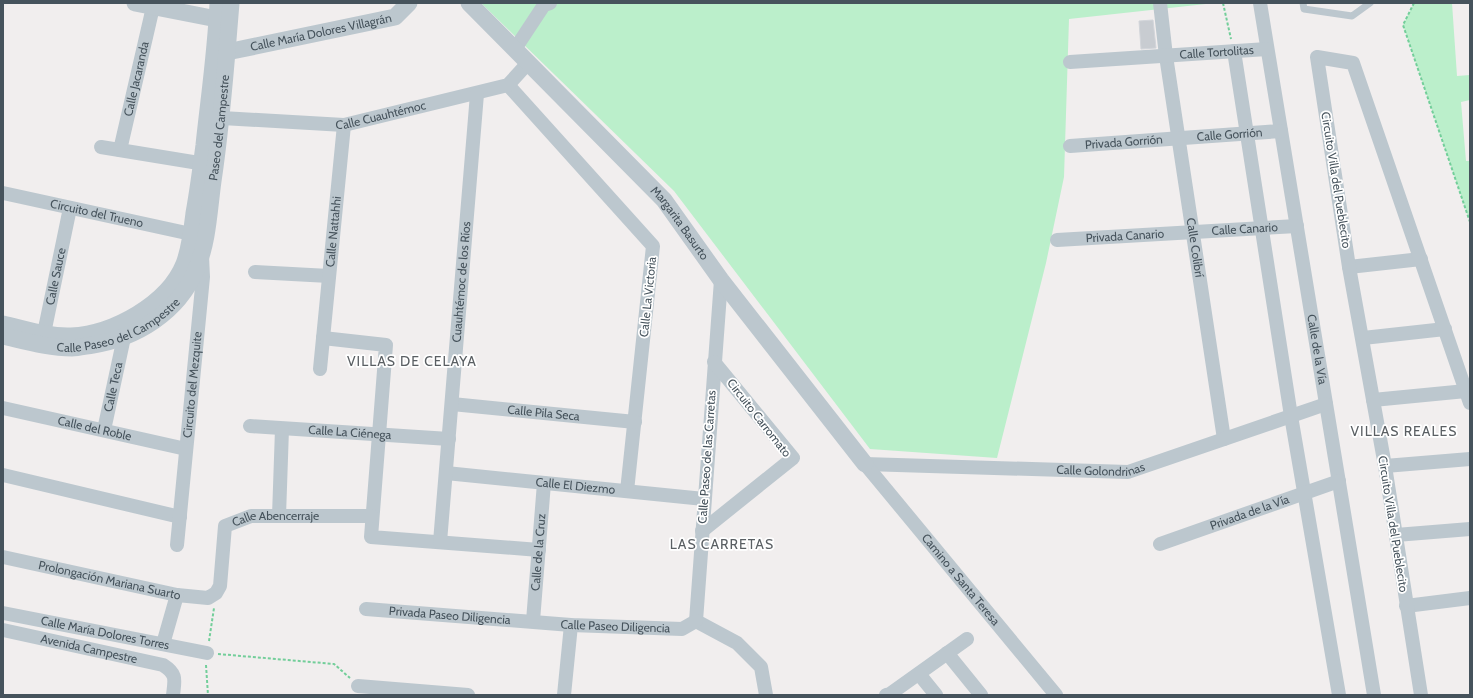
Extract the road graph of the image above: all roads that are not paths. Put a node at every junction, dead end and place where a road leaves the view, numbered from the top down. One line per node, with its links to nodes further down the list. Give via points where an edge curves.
1 (135, 3): 10 (street)
2 (231, 3): 11 (street, Paseo del Campestre)
3 (409, 3): 15 (street, Calle María Dolores Villagrán, via 395,17)
4 (468, 3): 12 (street, Margarita Basurto)
5 (550, 3): 12 (street, via 544,5)
6 (1160, 3): 16 (street, Calle Colibrí)
7 (1260, 3): 13 (street, Calle de la Vía)
8 (1303, 3): 9 (lane, via 1304,9 1352,16)
9 (1370, 3)
10 (153, 7): 11 (street); 28 (street, Calle Jacaranda)
11 (222, 15): 15 (street, Paseo del Campestre); 29 (street, Paseo del Campestre)
12 (515, 49): 18 (street, Margarita Basurto)
13 (1267, 49): 14 (street, Calle Tortolitas); 23 (street, Calle de la Vía)
14 (1234, 51): 16 (street, Calle Tortolitas); 24 (street)
15 (227, 52): 21 (street, Paseo del Campestre)
16 (1166, 56): 17 (street, Calle Tortolitas); 25 (street, Calle Colibrí)
17 (1070, 62)
18 (528, 63): 19 (street); 42 (street, Margarita Basurto, via 664,200)
19 (508, 86): 20 (street, Calle Cuauhtémoc); 59 (street, Calle La Victoria, via 653,246)
20 (477, 94): 22 (street, Calle Cuauhtémoc); 55 (street, Cuauhtémoc de los Ríos)
21 (222, 118): 22 (street, Calle Cuauhtémoc); 29 (street, Paseo del Campestre)
22 (344, 125): 41 (street, Calle Nattahhi)
23 (1281, 131): 24 (street, Calle Gorrión); 32 (street, Calle de la Vía)
24 (1246, 133): 25 (street, Calle Gorrión); 33 (street)
25 (1179, 138): 26 (street, Privada Gorrión); 34 (street, Calle Colibrí)
26 (1070, 146)
27 (101, 147): 28 (street)
28 (120, 150): 29 (street)
29 (209, 165): 35 (street, Paseo del Campestre); 37 (street, Paseo del Campestre)
30 (3, 195): 31 (street, Circuito del Trueno)
31 (70, 208): 35 (street, Circuito del Trueno); 50 (street, Calle Sauce)
32 (1297, 226): 33 (street, Calle Canario); 56 (street, Calle de la Vía)
33 (1262, 228): 34 (street, Calle Canario); 58 (street)
34 (1193, 232): 36 (street, Privada Canario); 65 (street, Calle Colibrí)
35 (191, 234): 43 (street, Calle Paseo del Campestre, via 184,264 172,284 156,300)
36 (1057, 240)
37 (202, 252): 47 (street, Calle Paseo del Campestre, via 196,271 166,312 145,328); 66 (street, Circuito del Mezquite, via 203,277)
38 (1421, 259): 39 (street); 39 (street, Circuito Villa del Pueblecito, via 1353,63 1317,57); 45 (street, Circuito Villa del Pueblecito)
39 (1350, 267): 49 (street, Circuito Villa del Pueblecito)
40 (255, 272): 41 (street)
41 (330, 276): 48 (street, Calle Nattahhi)
42 (721, 280): 51 (street, Calle Paseo de las Carretas); 68 (street, Margarita Basurto)
43 (127, 320): 47 (street, Calle Teca); 50 (street, Calle Paseo del Campestre, via 102,330)
44 (3, 324): 50 (street, Calle Paseo del Campestre)
45 (1445, 329): 49 (street); 53 (street, Circuito Villa del Pueblecito)
46 (3, 336): 50 (street, Calle Paseo del Campestre)
47 (124, 337): 50 (street, Calle Paseo del Campestre, via 72,348); 62 (street, Calle Teca)
48 (323, 338): 52 (street, Calle Nattahhi); 63 (street, via 386,345)
49 (1363, 338): 54 (street, Circuito Villa del Pueblecito)
50 (43, 339)
51 (714, 362): 76 (street, Calle Paseo de las Carretas); 81 (street, Circuito Carromato, via 793,458)
52 (320, 369)
53 (1468, 397): 54 (street)
54 (1373, 400): 69 (street, Circuito Villa del Pueblecito)
55 (452, 404): 59 (street, Calle Pila Seca); 64 (street, Cuauhtémoc de los Ríos)
56 (1326, 404): 58 (street, Calle Golondrinas); 72 (street, Calle de la Vía)
57 (3, 408): 62 (street, Calle del Roble)
58 (1291, 416): 65 (street, Calle Golondrinas); 75 (street)
59 (635, 422): 74 (street, Calle La Victoria)
60 (250, 426): 61 (street, Calle La Ciénega)
61 (282, 429): 63 (street, Calle La Ciénega); 77 (street)
62 (104, 430): 66 (street, Calle del Roble)
63 (380, 434): 64 (street, Calle La Ciénega); 78 (street)
64 (449, 439): 70 (street, Cuauhtémoc de los Ríos)
65 (1224, 439): 68 (street, Calle Golondrinas, via 1128,472)
66 (186, 448): 79 (street, Circuito del Mezquite)
67 (1470, 459): 69 (street)
68 (865, 464): 113 (street, Camino a Santa Teresa)
69 (1385, 466): 82 (street, Circuito Villa del Pueblecito)
70 (446, 473): 73 (street, Calle El Diezmo); 83 (street, Cuauhtémoc de los Ríos)
71 (3, 475): 79 (street)
72 (1339, 481): 75 (street, Privada de la Vía); 115 (street, Calle de la Vía)
73 (544, 483): 74 (street, Calle El Diezmo); 86 (street, Calle de la Cruz)
74 (628, 492): 76 (street, Calle El Diezmo)
75 (1305, 492): 84 (street, Privada de la Vía); 114 (street)
76 (704, 499): 81 (street, Calle Paseo de las Carretas)
77 (279, 516): 78 (street, Calle Abencerraje); 88 (street, Calle Abencerraje, via 251,516 225,526 220,586)
78 (372, 516): 83 (street, via 371,537)
79 (180, 517): 85 (street, Circuito del Mezquite)
80 (1470, 529): 82 (street)
81 (702, 531): 95 (street, Calle Paseo de las Carretas)
82 (1396, 535): 91 (street, Circuito Villa del Pueblecito)
83 (440, 542): 86 (street)
84 (1160, 544)
85 (177, 545)
86 (539, 550): 94 (street, Calle de la Cruz)
87 (3, 557): 89 (street, Prolongación Mariana Suarto)
88 (216, 593): 89 (street, Prolongación Mariana Suarto, via 208,598)
89 (177, 595): 99 (street)
90 (1470, 598): 91 (street)
91 (1406, 606): 116 (street, Circuito Villa del Pueblecito)
92 (366, 609): 94 (street, Privada Paseo Diligencia)
93 (3, 613): 99 (street, Calle María Dolores Torres)
94 (533, 621): 96 (street, Calle Paseo Diligencia)
95 (696, 622): 96 (street, Calle Paseo Diligencia, via 682,629); 109 (street, via 737,643 761,667)
96 (571, 625): 108 (street)
97 (3, 630): 105 (street, Avenida Campestre, via 163,665 173,671)
98 (967, 639): 101 (street)
99 (163, 644): 100 (street, Calle María Dolores Torres)
100 (208, 653)
101 (947, 653): 102 (street); 112 (street)
102 (919, 674): 110 (street); 111 (street)
103 (358, 686): 104 (street)
104 (394, 692): 106 (street)
105 (173, 695)
106 (464, 695): 107 (street)
107 (468, 695)
108 (564, 695)
109 (766, 695)
110 (886, 695)
111 (936, 695)
112 (982, 695)
113 (1056, 695)
114 (1339, 695)
115 (1374, 695)
116 (1421, 695)

